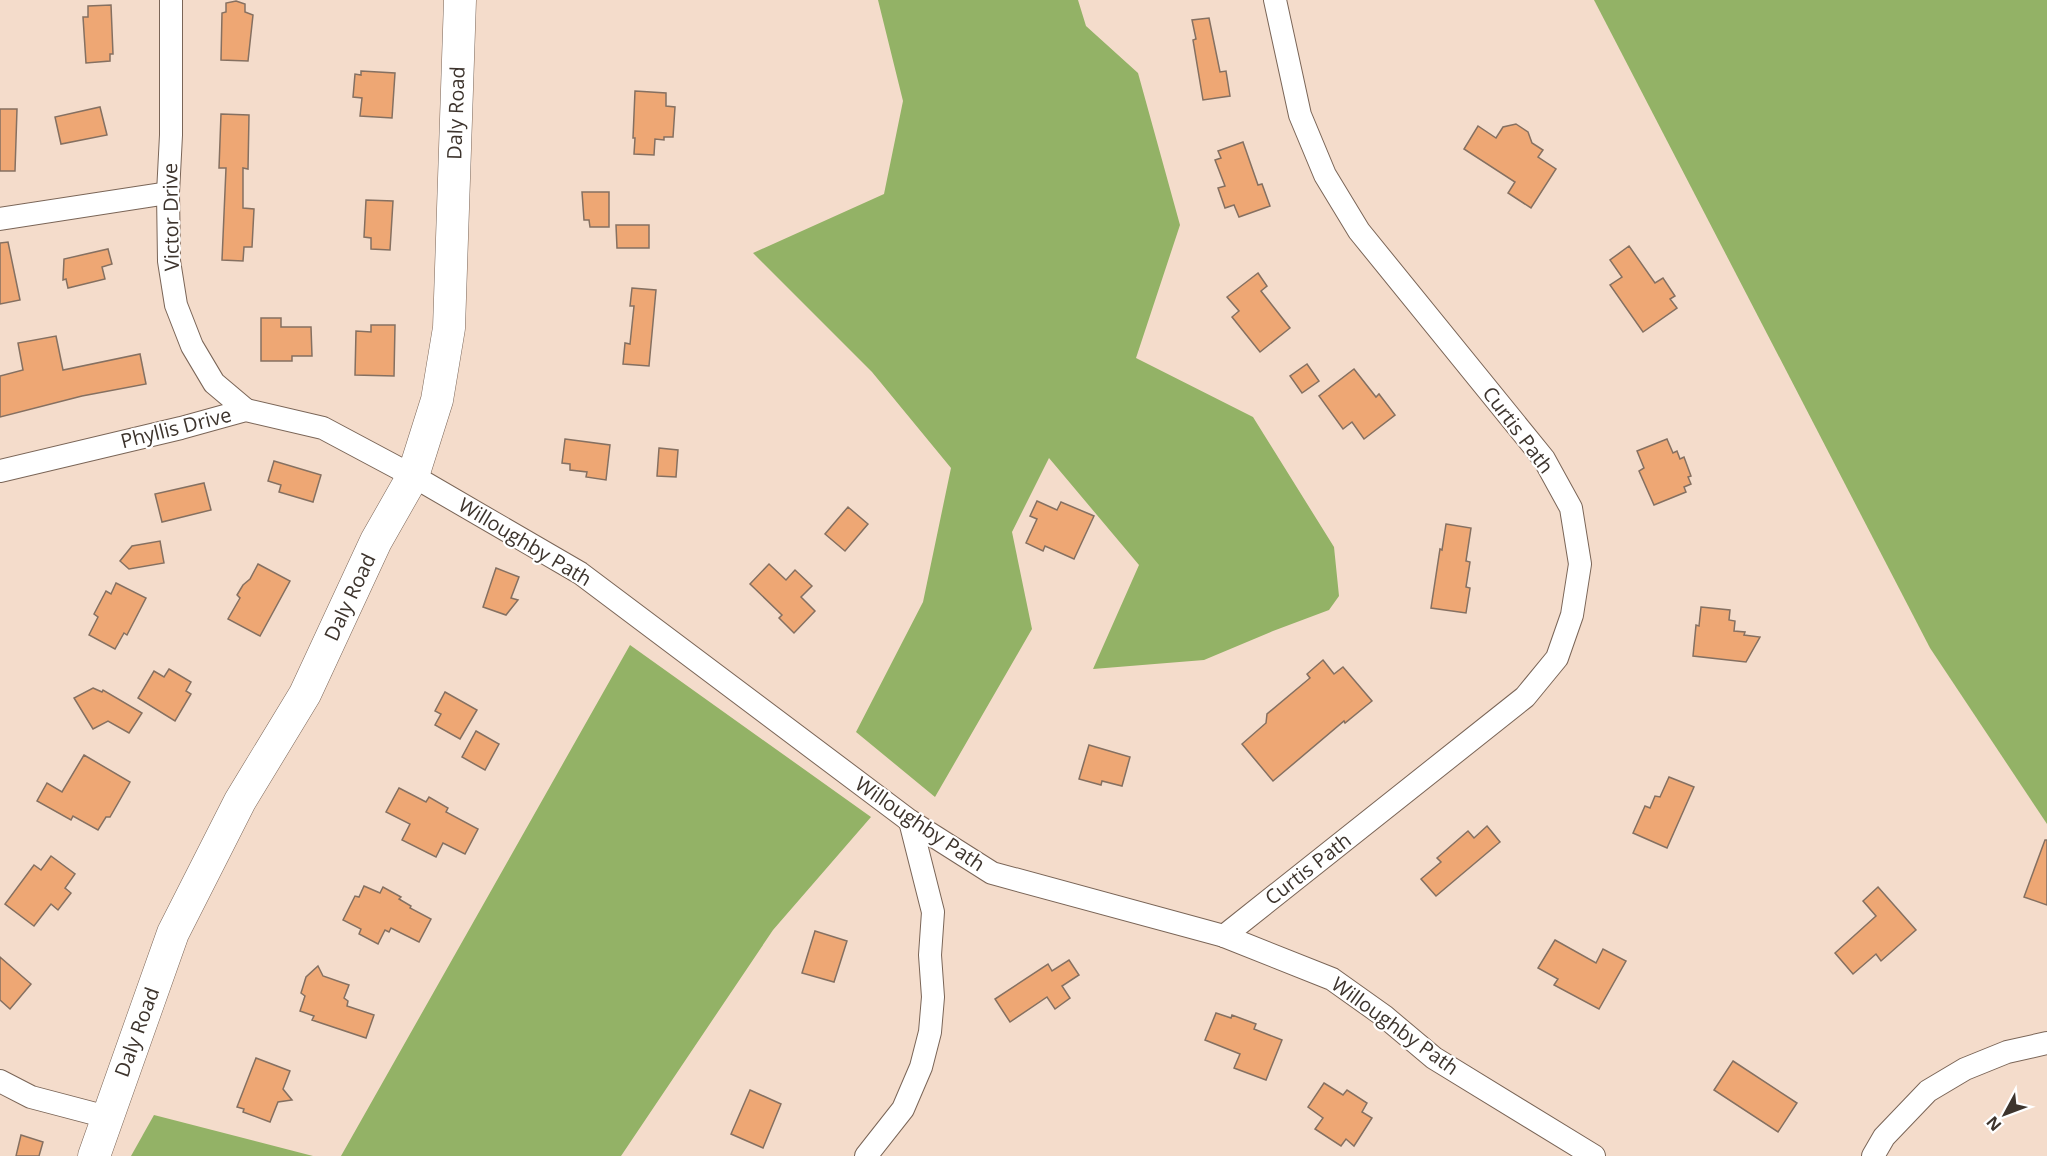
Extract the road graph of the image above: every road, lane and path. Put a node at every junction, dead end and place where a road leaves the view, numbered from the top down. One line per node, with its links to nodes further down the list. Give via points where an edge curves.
1 (171, 0): 4 (street, Victor Drive)
2 (460, 0): 8 (street, Daly Road, via 449,328 437,400)
3 (1275, 0): 10 (street, Curtis Path, via 1300,115 1325,175 1359,231 1544,459 1571,508 1580,564 1572,615 1557,658 1526,697)
4 (168, 193): 5 (street); 6 (street, Victor Drive, via 169,261 176,304 192,346 214,383)
5 (0, 219)
6 (246, 410): 7 (street, Phyllis Drive); 8 (street, Phyllis Drive, via 323,428)
7 (0, 471)
8 (413, 476): 9 (street, Willoughby Path, via 580,573); 13 (street, Daly Road, via 376,541 305,694 240,801 174,933)
9 (910, 821): 10 (street, Willoughby Path, via 992,873); 15 (street, via 933,912 930,1032 921,1067 903,1109)
10 (1224, 936): 16 (street, Willoughby Path, via 1332,979 1434,1058)
11 (2047, 1043): 17 (street, via 2007,1052 1965,1069 1928,1091 1884,1137)
12 (0, 1081): 13 (street, via 31,1097)
13 (106, 1117): 14 (street, Daly Road)
14 (94, 1156)
15 (866, 1156)
16 (1594, 1156)
17 (1873, 1156)

